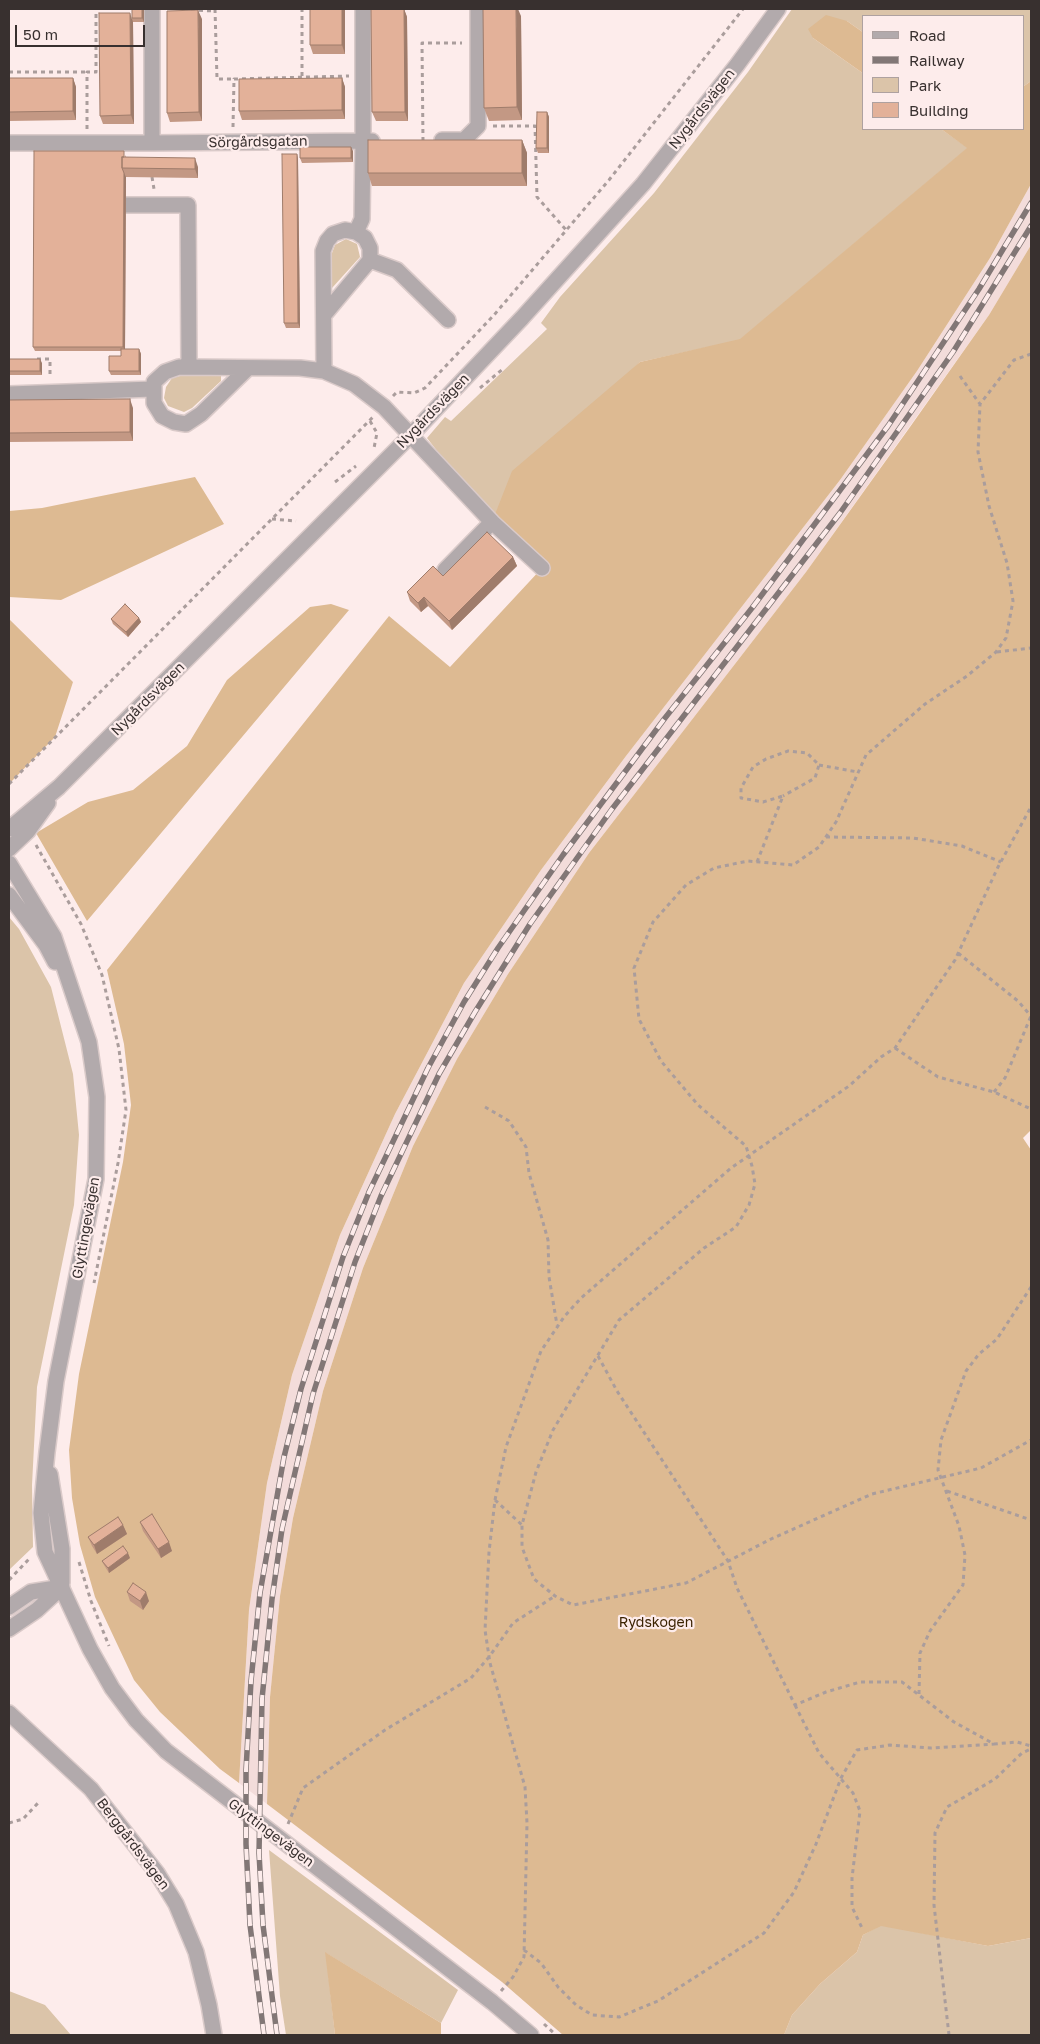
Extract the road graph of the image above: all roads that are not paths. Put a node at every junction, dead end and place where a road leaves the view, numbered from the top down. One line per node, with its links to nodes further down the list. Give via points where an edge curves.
1 (152, 9): 9 (street)
2 (363, 9): 5 (street)
3 (478, 9): 7 (street, via 478,126 464,140)
4 (778, 9): 20 (street, Nygårdsvägen, via 643,184)
5 (363, 141): 6 (street, Sörgårdsgatan); 9 (street, Sörgårdsgatan); 11 (street, via 362,218)
6 (383, 141)
7 (423, 141)
8 (9, 143): 9 (street, Sörgårdsgatan)
9 (152, 143)
10 (93, 206): 15 (street, via 188,205)
11 (356, 232): 12 (street, via 365,238 370,248); 13 (street, via 345,230 327,240 323,251)
12 (370, 260): 13 (street); 14 (street, via 397,270)
13 (324, 315): 17 (street)
14 (448, 320)
15 (190, 367): 16 (street); 18 (street, via 165,372)
16 (248, 368): 17 (street); 18 (street, via 186,424 162,416 154,402)
17 (324, 371): 20 (street, via 368,393)
18 (153, 389): 19 (street)
19 (9, 394)
20 (411, 435): 21 (street); 24 (street, Nygårdsvägen)
21 (492, 522): 22 (street); 23 (street)
22 (542, 568)
23 (445, 570)
24 (59, 787): 25 (street, Nygårdsvägen); 26 (street, Nygårdsvägen, via 28,831)
25 (9, 829)
26 (9, 848)
27 (9, 863): 29 (street, Glyttingevägen, via 54,937)
28 (10, 897): 29 (street, Glyttingevägen, via 46,945)
29 (78, 1005): 30 (street, Glyttingevägen, via 89,1042 97,1097 96,1179 56,1381 47,1452 62,1549)
30 (62, 1587): 31 (street, via 30,1592); 32 (street); 35 (street, Glyttingevägen, via 112,1688 136,1720 166,1751)
31 (9, 1607)
32 (9, 1630)
33 (9, 1713): 34 (street, Berggårdsvägen, via 91,1789 157,1873 176,1904 196,1952)
34 (214, 2035)
35 (531, 2035)

